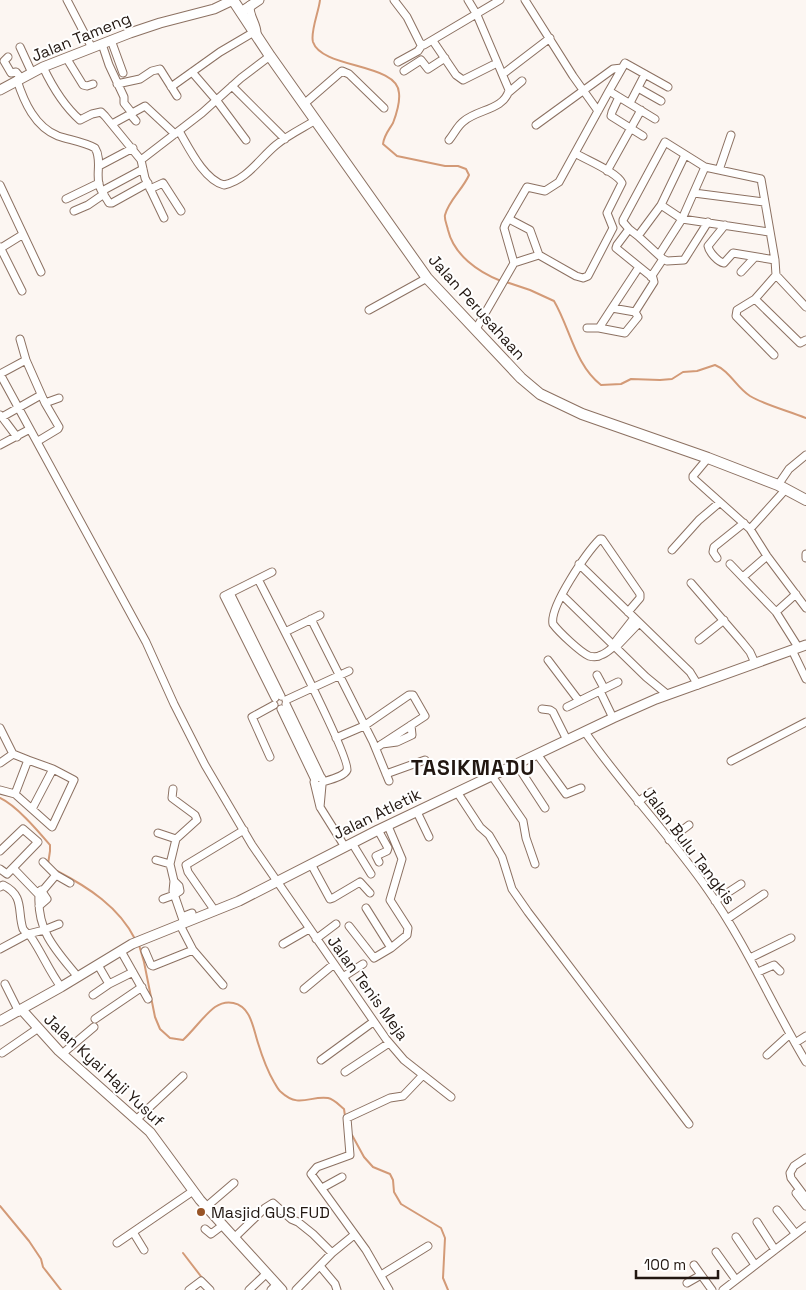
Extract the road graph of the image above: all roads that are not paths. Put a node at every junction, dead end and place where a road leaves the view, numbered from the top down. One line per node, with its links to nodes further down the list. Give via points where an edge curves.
1 (67, 0): 17 (street)
2 (233, 0): 9 (main road, Jalan Perusahaan); 14 (street, Jalan Tameng, via 214,9 160,23)
3 (405, 0): 8 (street)
4 (468, 0): 10 (street)
5 (500, 0): 10 (street)
6 (526, 0): 12 (street)
7 (254, 2): 9 (street); 11 (street, via 249,11 256,27)
8 (396, 2): 15 (street)
9 (241, 12): 11 (main road, Jalan Perusahaan)
10 (477, 15): 13 (street); 23 (street)
11 (255, 34): 18 (main road, Jalan Perusahaan); 26 (street, via 220,52)
12 (550, 38): 30 (street); 41 (street)
13 (434, 41): 15 (street); 21 (street)
14 (107, 42): 17 (street, Jalan Tameng); 29 (street); 35 (street)
15 (422, 45): 22 (street, via 418,51)
16 (20, 47): 28 (street)
17 (92, 48): 20 (street, Jalan Tameng)
18 (270, 56): 36 (street); 49 (main road, Jalan Perusahaan)
19 (8, 57): 32 (street, via 4,61 9,72 16,72)
20 (66, 58): 24 (street, Jalan Tameng); 34 (street, via 83,85)
21 (445, 58): 23 (street, via 463,80); 27 (street, via 428,69 421,60)
22 (398, 62)
23 (497, 63): 30 (street)
24 (43, 67): 28 (street, Jalan Tameng); 55 (street, via 50,82)
25 (622, 68): 31 (street, via 625,63); 41 (street, via 613,69); 42 (street)
26 (192, 72): 37 (street); 46 (street)
27 (404, 72)
28 (32, 73): 32 (street, Jalan Tameng)
29 (123, 74)
30 (503, 74): 43 (street)
31 (645, 74): 38 (street); 39 (street)
32 (19, 79): 40 (street, Jalan Tameng); 72 (street, via 22,96 41,126 58,136 95,148)
33 (522, 81): 43 (street)
34 (93, 84)
35 (118, 84): 37 (street, via 140,79 160,69); 53 (street)
36 (232, 86): 46 (street); 65 (street)
37 (171, 87): 44 (street)
38 (668, 87)
39 (638, 88): 47 (street); 48 (street)
40 (0, 90)
41 (584, 91): 52 (street); 59 (street)
42 (609, 91): 45 (street); 52 (street)
43 (509, 92): 67 (street, via 495,106 464,121)
44 (177, 96)
45 (619, 97): 48 (street); 61 (street, via 611,116)
46 (217, 101): 62 (street); 66 (street)
47 (661, 101)
48 (630, 103): 51 (street)
49 (304, 104): 50 (street, via 341,72 348,74); 56 (main road, Jalan Perusahaan)
50 (384, 108)
51 (641, 110): 54 (street); 61 (street)
52 (598, 111): 69 (street)
53 (131, 113): 57 (street); 58 (street); 62 (street, via 145,106)
54 (655, 119)
55 (80, 120): 58 (street, via 99,112); 60 (street)
56 (316, 120): 65 (street); 106 (main road, Jalan Perusahaan)
57 (136, 121)
58 (112, 124): 68 (street)
59 (536, 125)
60 (88, 127)
61 (631, 128): 64 (street); 76 (street)
62 (177, 133): 65 (street, via 200,165 224,186 246,174); 71 (street)
63 (731, 135): 75 (street)
64 (643, 136)
65 (285, 139)
66 (246, 140)
67 (450, 140)
68 (133, 148): 71 (street); 72 (street)
69 (575, 153): 76 (street); 87 (street, via 554,186 546,190 526,188)
70 (686, 154): 73 (street); 83 (street); 91 (street, via 668,143 663,144 622,221)
71 (141, 160): 74 (street)
72 (100, 166): 79 (street)
73 (705, 167): 75 (street); 80 (street)
74 (143, 169): 78 (street); 79 (street)
75 (719, 170): 82 (street, via 761,179)
76 (607, 171): 96 (street, via 622,184 607,213 613,228 588,276 576,276)
77 (0, 185): 93 (street)
78 (149, 186): 79 (street, via 110,204); 85 (street, via 163,183); 86 (street)
79 (101, 189): 81 (street); 84 (street, via 88,205)
80 (694, 193): 82 (street); 88 (street)
81 (66, 199)
82 (764, 202): 92 (street)
83 (661, 205): 88 (street); 94 (street)
84 (74, 210)
85 (180, 211)
86 (164, 218)
87 (509, 219): 96 (street, via 530,230); 100 (street, via 504,228)
88 (682, 219): 89 (street); 97 (street)
89 (708, 222): 90 (street); 97 (street, via 682,261)
90 (725, 225): 92 (street); 98 (street, via 708,246 714,256 722,263 734,253)
91 (629, 229): 94 (street); 101 (street, via 616,248)
92 (769, 232): 99 (street)
93 (22, 235): 95 (street); 102 (street)
94 (638, 236): 97 (street)
95 (0, 247): 107 (street)
96 (540, 255): 100 (street)
97 (661, 257): 105 (street)
98 (754, 258): 99 (street); 103 (street)
99 (775, 260): 104 (street)
100 (514, 264): 115 (street)
101 (639, 267): 105 (street); 110 (street)
102 (41, 272)
103 (741, 272)
104 (776, 275): 108 (street); 109 (street)
105 (651, 277): 112 (street, via 654,282)
106 (427, 278): 111 (street); 115 (main road, Jalan Perusahaan)
107 (22, 291)
108 (755, 299): 117 (street, via 800,343); 118 (street, via 737,310 736,316)
109 (806, 307)
110 (612, 308): 112 (street); 114 (street)
111 (369, 310)
112 (635, 312): 114 (street, via 637,320 625,333)
113 (588, 328): 114 (street)
114 (599, 328)
115 (476, 329): 130 (main road, Jalan Perusahaan, via 540,394 582,414)
116 (20, 340): 119 (street)
117 (806, 340)
118 (774, 354)
119 (26, 360): 120 (street); 123 (street, Jalan Tenis Meja, via 0,374)
120 (41, 395): 122 (street); 123 (street)
121 (59, 398): 122 (street)
122 (45, 403): 127 (street, via 59,428)
123 (19, 408): 124 (street); 125 (street, Jalan Tenis Meja)
124 (1, 416): 126 (street)
125 (30, 429): 126 (street); 127 (street, Jalan Tenis Meja)
126 (17, 437): 128 (street)
127 (38, 441): 206 (street, Jalan Tenis Meja, via 141,634 206,765)
128 (0, 445)
129 (806, 455): 131 (street, via 789,469)
130 (708, 458): 131 (main road, Jalan Perusahaan); 133 (street, via 693,478)
131 (782, 487): 132 (main road, Jalan Perusahaan); 135 (street)
132 (806, 500)
133 (720, 503): 134 (street); 136 (street, via 698,520)
134 (744, 523): 135 (street); 139 (street, via 714,547)
135 (750, 528): 138 (street)
136 (672, 550)
137 (806, 554): 140 (street)
138 (767, 556): 144 (street); 147 (street)
139 (717, 558)
140 (806, 558)
141 (579, 564): 148 (street); 150 (street); 150 (street, via 602,539 640,594)
142 (730, 564): 144 (street)
143 (272, 572): 145 (street)
144 (743, 577): 151 (street)
145 (258, 579): 156 (street); 172 (street, via 227,595)
146 (690, 583): 154 (street)
147 (796, 594): 149 (street); 151 (street)
148 (563, 596): 158 (street); 158 (street, via 552,620 554,626 589,656 602,655)
149 (805, 606)
150 (628, 612): 155 (street)
151 (776, 612): 159 (street)
152 (320, 615): 153 (street)
153 (311, 619): 156 (street); 163 (street)
154 (724, 620): 157 (street); 161 (street)
155 (636, 621): 158 (street, via 624,640); 167 (street, via 690,672)
156 (285, 632): 168 (street)
157 (699, 640)
158 (614, 646): 170 (street)
159 (799, 647): 161 (street, Jalan Atletik); 165 (street)
160 (548, 660): 171 (street)
161 (755, 663): 167 (street, Jalan Atletik)
162 (348, 671): 163 (street)
163 (338, 675): 168 (street); 177 (street)
164 (597, 675): 169 (street)
165 (806, 679)
166 (618, 682): 169 (street)
167 (698, 685): 170 (street, Jalan Atletik)
168 (312, 687): 172 (street); 180 (street)
169 (602, 689): 171 (street); 175 (street)
170 (668, 696): 175 (street, Jalan Atletik)
171 (579, 701): 173 (street)
172 (281, 702): 185 (street, via 252,717); 193 (street)
173 (567, 707)
174 (542, 709): 181 (street, via 553,712)
175 (613, 718): 179 (street, Jalan Atletik)
176 (806, 722): 188 (street)
177 (364, 726): 180 (street); 182 (street); 182 (street, via 411,694 414,696 425,715 411,725 412,735)
178 (0, 728): 183 (street)
179 (584, 732): 181 (street, Jalan Atletik); 200 (street, Jalan Bulu Tangkis)
180 (336, 738): 193 (street, via 347,770)
181 (567, 740): 184 (street, Jalan Atletik)
182 (379, 746): 187 (street, via 388,778)
183 (13, 754): 186 (street); 189 (street)
184 (537, 754): 190 (street, Jalan Atletik); 194 (street, via 566,794)
185 (270, 757)
186 (28, 760): 191 (street); 199 (street)
187 (425, 760)
188 (731, 761)
189 (0, 763)
190 (517, 765): 192 (street, Jalan Atletik); 201 (street)
191 (53, 769): 202 (street); 202 (street, via 74,780 52,827)
192 (492, 776): 197 (street, Jalan Atletik); 219 (street, via 523,820)
193 (319, 782): 212 (street, via 316,795 320,807)
194 (581, 788)
195 (174, 789): 210 (street, via 172,798 197,820)
196 (0, 790): 199 (street)
197 (457, 792): 203 (street, Jalan Atletik); 291 (street, via 489,835 502,857 512,889 528,912)
198 (651, 792): 200 (street)
199 (15, 794): 202 (street)
200 (638, 802): 211 (street, Jalan Bulu Tangkis)
201 (545, 808)
202 (32, 809)
203 (417, 812): 205 (street, Jalan Atletik); 209 (street)
204 (689, 825): 211 (street)
205 (388, 826): 207 (street, Jalan Atletik); 249 (street, via 402,859 390,900 409,932)
206 (244, 830): 224 (street, Jalan Tenis Meja); 236 (street, via 186,865)
207 (378, 830): 212 (street, Jalan Atletik); 216 (street, via 388,848 376,856)
208 (158, 834): 210 (street)
209 (429, 837)
210 (176, 838): 217 (street)
211 (669, 840): 234 (street, Jalan Bulu Tangkis)
212 (348, 845): 218 (street, Jalan Atletik); 222 (street)
213 (0, 851): 220 (street, via 23,829 38,841)
214 (156, 860): 217 (street)
215 (43, 862): 223 (street)
216 (379, 862)
217 (170, 864): 230 (street, via 174,881 172,888)
218 (311, 864): 224 (street, Jalan Atletik); 231 (street, via 330,899 360,882)
219 (535, 864)
220 (14, 868): 221 (street, via 6,874); 229 (street)
221 (0, 869)
222 (371, 874)
223 (56, 875): 225 (street); 229 (street)
224 (277, 881): 236 (street, Jalan Atletik); 243 (street, Jalan Tenis Meja)
225 (70, 883)
226 (741, 884): 234 (street)
227 (0, 887): 245 (street, via 7,888 18,900 23,929)
228 (188, 889): 230 (street)
229 (40, 892): 244 (street, via 47,899 39,906)
230 (177, 893): 233 (street); 239 (street)
231 (370, 893)
232 (764, 894): 238 (street)
233 (163, 899)
234 (715, 901): 238 (street, Jalan Bulu Tangkis)
235 (366, 908): 249 (street)
236 (215, 911): 239 (street, Jalan Atletik)
237 (192, 913): 239 (street)
238 (727, 918): 254 (street, Jalan Bulu Tangkis)
239 (182, 922): 251 (street); 252 (street, Jalan Atletik)
240 (59, 924): 244 (street)
241 (336, 924): 247 (street)
242 (349, 926): 249 (street, via 374,958)
243 (310, 929): 247 (street, Jalan Tenis Meja); 248 (street)
244 (44, 930): 245 (street); 261 (street)
245 (28, 934): 250 (street); 266 (street)
246 (791, 938): 254 (street)
247 (316, 939): 255 (street, Jalan Tenis Meja)
248 (283, 944)
249 (391, 948)
250 (0, 949)
251 (193, 950): 253 (street, via 153,966); 265 (street)
252 (121, 951): 257 (street, Jalan Atletik); 259 (street)
253 (145, 951)
254 (750, 958): 260 (street, Jalan Bulu Tangkis)
255 (334, 964): 262 (street, Jalan Tenis Meja); 268 (street)
256 (363, 964): 262 (street)
257 (98, 965): 261 (street, Jalan Atletik); 264 (street)
258 (780, 971): 260 (street, via 774,965)
259 (133, 972): 264 (street); 267 (street)
260 (758, 972): 277 (street, Jalan Bulu Tangkis)
261 (78, 977): 266 (street, Jalan Atletik)
262 (343, 977): 274 (street, Jalan Tenis Meja)
263 (5, 984): 271 (street)
264 (109, 984): 269 (street)
265 (223, 985)
266 (61, 987): 271 (street, Jalan Atletik)
267 (142, 987): 270 (street); 272 (street)
268 (304, 989)
269 (93, 995)
270 (148, 999)
271 (21, 1011): 273 (street, Jalan Atletik); 276 (street, Jalan Kyai Haji Yusuf)
272 (95, 1019)
273 (0, 1021)
274 (373, 1022): 279 (street, Jalan Tenis Meja); 284 (street)
275 (94, 1027): 282 (street)
276 (37, 1029): 281 (street); 282 (street, Jalan Kyai Haji Yusuf)
277 (790, 1034): 280 (street, Jalan Bulu Tangkis); 283 (street)
278 (806, 1036): 280 (street)
279 (389, 1043): 286 (street); 287 (street, Jalan Tenis Meja)
280 (794, 1043): 285 (street, Jalan Bulu Tangkis)
281 (2, 1053)
282 (62, 1054): 290 (street, Jalan Kyai Haji Yusuf)
283 (766, 1055)
284 (321, 1060)
285 (806, 1062)
286 (345, 1072)
287 (423, 1075): 289 (street, Jalan Tenis Meja); 295 (street, via 403,1096 390,1098 347,1119 351,1154 312,1171)
288 (183, 1076): 290 (street)
289 (451, 1097)
290 (137, 1119): 296 (street, Jalan Kyai Haji Yusuf)
291 (689, 1124)
292 (806, 1158): 298 (street, via 790,1173)
293 (342, 1178): 295 (street)
294 (234, 1183): 300 (street)
295 (322, 1188): 308 (street)
296 (193, 1191): 300 (street, Jalan Kyai Haji Yusuf); 306 (street)
297 (796, 1193): 299 (street)
298 (806, 1198)
299 (806, 1206)
300 (206, 1207): 303 (street, Jalan Kyai Haji Yusuf)
301 (777, 1210): 307 (street)
302 (757, 1222): 314 (street)
303 (222, 1225): 305 (street, via 210,1234); 310 (street, Jalan Kyai Haji Yusuf)
304 (806, 1226): 307 (street)
305 (205, 1229)
306 (133, 1232): 311 (street); 313 (street)
307 (795, 1233): 314 (street)
308 (354, 1235): 316 (street); 321 (street)
309 (736, 1237): 319 (street)
310 (234, 1238): 316 (street, via 272,1203 300,1223); 320 (street, Jalan Kyai Haji Yusuf)
311 (117, 1243)
312 (428, 1246): 321 (street)
313 (144, 1250)
314 (775, 1250): 319 (street)
315 (716, 1252): 323 (street)
316 (332, 1253): 318 (street)
317 (694, 1265): 322 (street)
318 (320, 1266): 329 (street); 330 (street)
319 (755, 1266): 323 (street)
320 (267, 1273): 325 (street, Jalan Kyai Haji Yusuf); 328 (street)
321 (380, 1275): 331 (street)
322 (701, 1275): 324 (street); 332 (street)
323 (736, 1280): 333 (street)
324 (687, 1283)
325 (276, 1288)
326 (189, 1290): 327 (street, via 202,1281)
327 (210, 1290)
328 (249, 1290)
329 (296, 1290)
330 (338, 1290)
331 (389, 1290)
332 (712, 1290)
333 (723, 1290)

